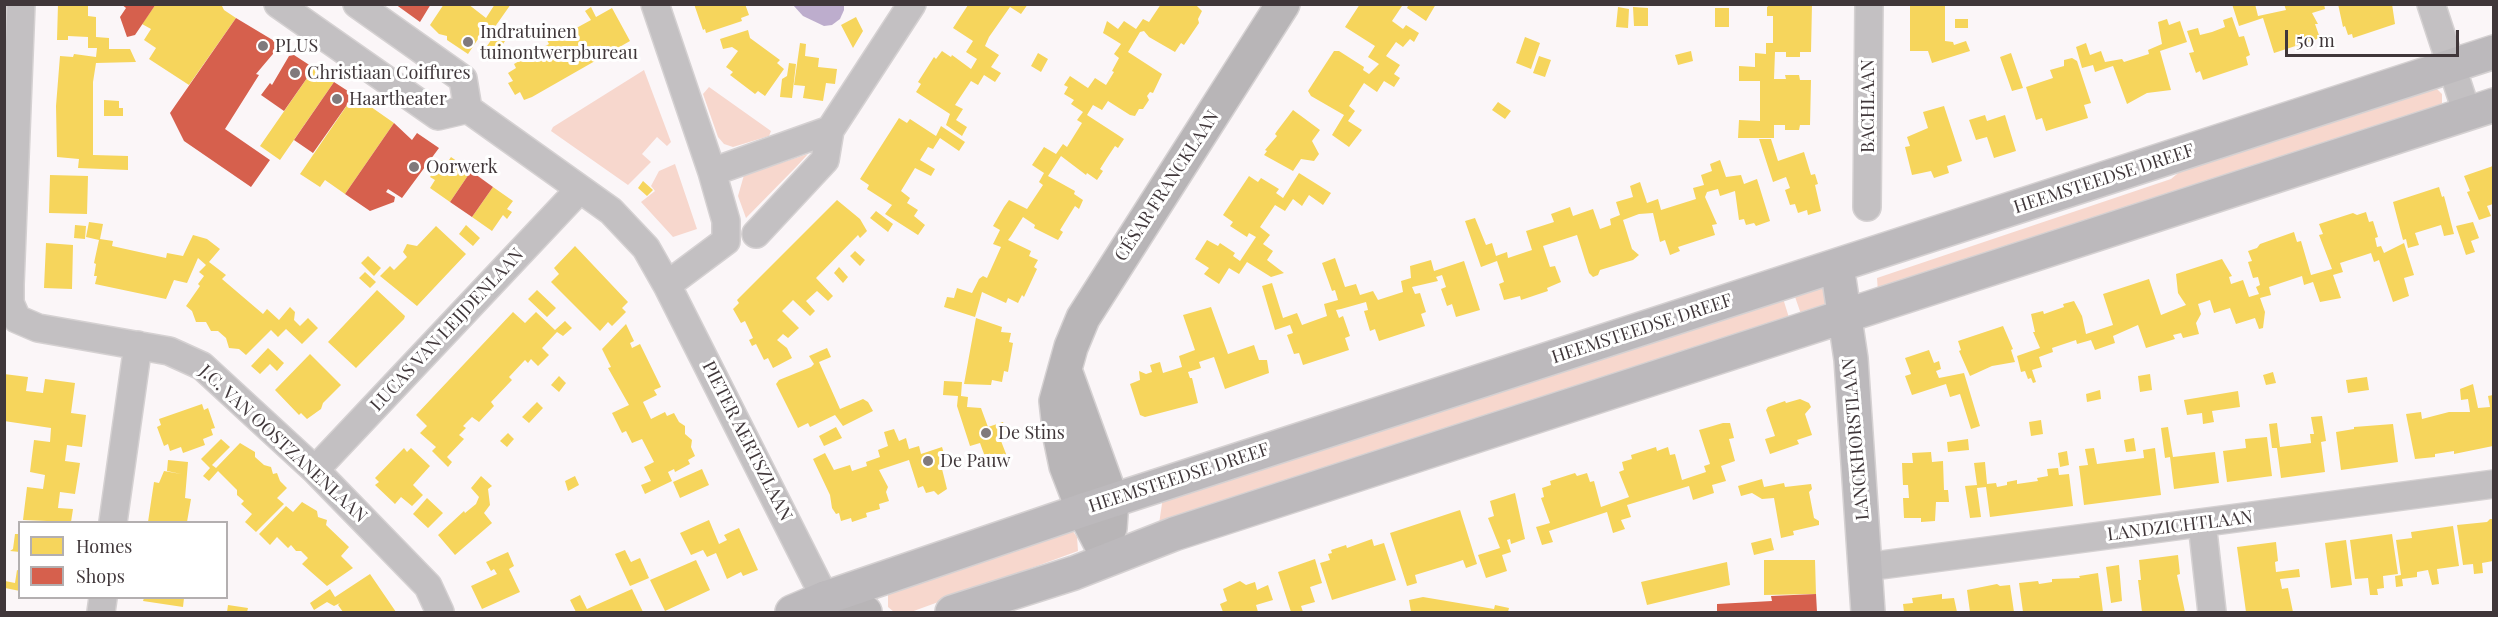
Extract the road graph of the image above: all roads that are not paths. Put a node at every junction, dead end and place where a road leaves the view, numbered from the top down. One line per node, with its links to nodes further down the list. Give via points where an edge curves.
1 (21, 4): 21 (street, J.C. VAN OOSTZANENLAAN, via 10,303 17,319 38,328)
2 (278, 4): 12 (street, via 438,116)
3 (357, 4): 12 (street, via 463,79)
4 (655, 4): 14 (street)
5 (912, 4): 13 (street)
6 (1283, 4): 24 (main road, CÉSAR FRANCKLAAN, via 1083,318 1071,348 1056,401 1060,437 1066,466)
7 (1869, 4): 16 (street, BACHLAAN)
8 (2431, 4): 10 (street)
9 (2493, 52): 10 (main road, HEEMSTEEDSE DREEF)
10 (2450, 67): 11 (street); 18 (main road, HEEMSTEEDSE DREEF)
11 (2480, 109): 20 (main road)
12 (474, 113): 15 (street, PIETER AERTSZLAAN)
13 (830, 130): 14 (street); 17 (street, via 825,160)
14 (712, 172): 19 (street, via 726,221 726,241)
15 (579, 190): 19 (street, PIETER AERTSZLAAN, via 611,212 646,248); 22 (street, LUCAS VAN LEIJDENLAAN)
16 (1867, 207)
17 (756, 234)
18 (1837, 266): 20 (main road, LANCKHORSTLAAN); 24 (main road, HEEMSTEEDSE DREEF)
19 (667, 285): 29 (street, PIETER AERTSZLAAN)
20 (1844, 316): 27 (main road); 28 (main road, LANCKHORSTLAAN, via 1851,359)
21 (138, 345): 22 (street, J.C. VAN OOSTZANENLAAN, via 169,351 201,366); 25 (street)
22 (315, 470): 30 (street, J.C. VAN OOSTZANENLAAN, via 428,586)
23 (2493, 484): 26 (street, LANDZICHTLAAN)
24 (1097, 505): 27 (main road, CÉSAR FRANCKLAAN); 29 (main road, HEEMSTEEDSE DREEF)
25 (113, 521)
26 (2202, 523): 28 (street, LANDZICHTLAAN); 35 (street)
27 (1108, 558): 33 (main road, via 1074,573)
28 (1866, 567): 34 (main road, LANCKHORSTLAAN)
29 (829, 605): 31 (main road, HEEMSTEEDSE DREEF); 32 (main road)
30 (440, 612)
31 (792, 612)
32 (866, 612)
33 (952, 612)
34 (1868, 612)
35 (2212, 612)

